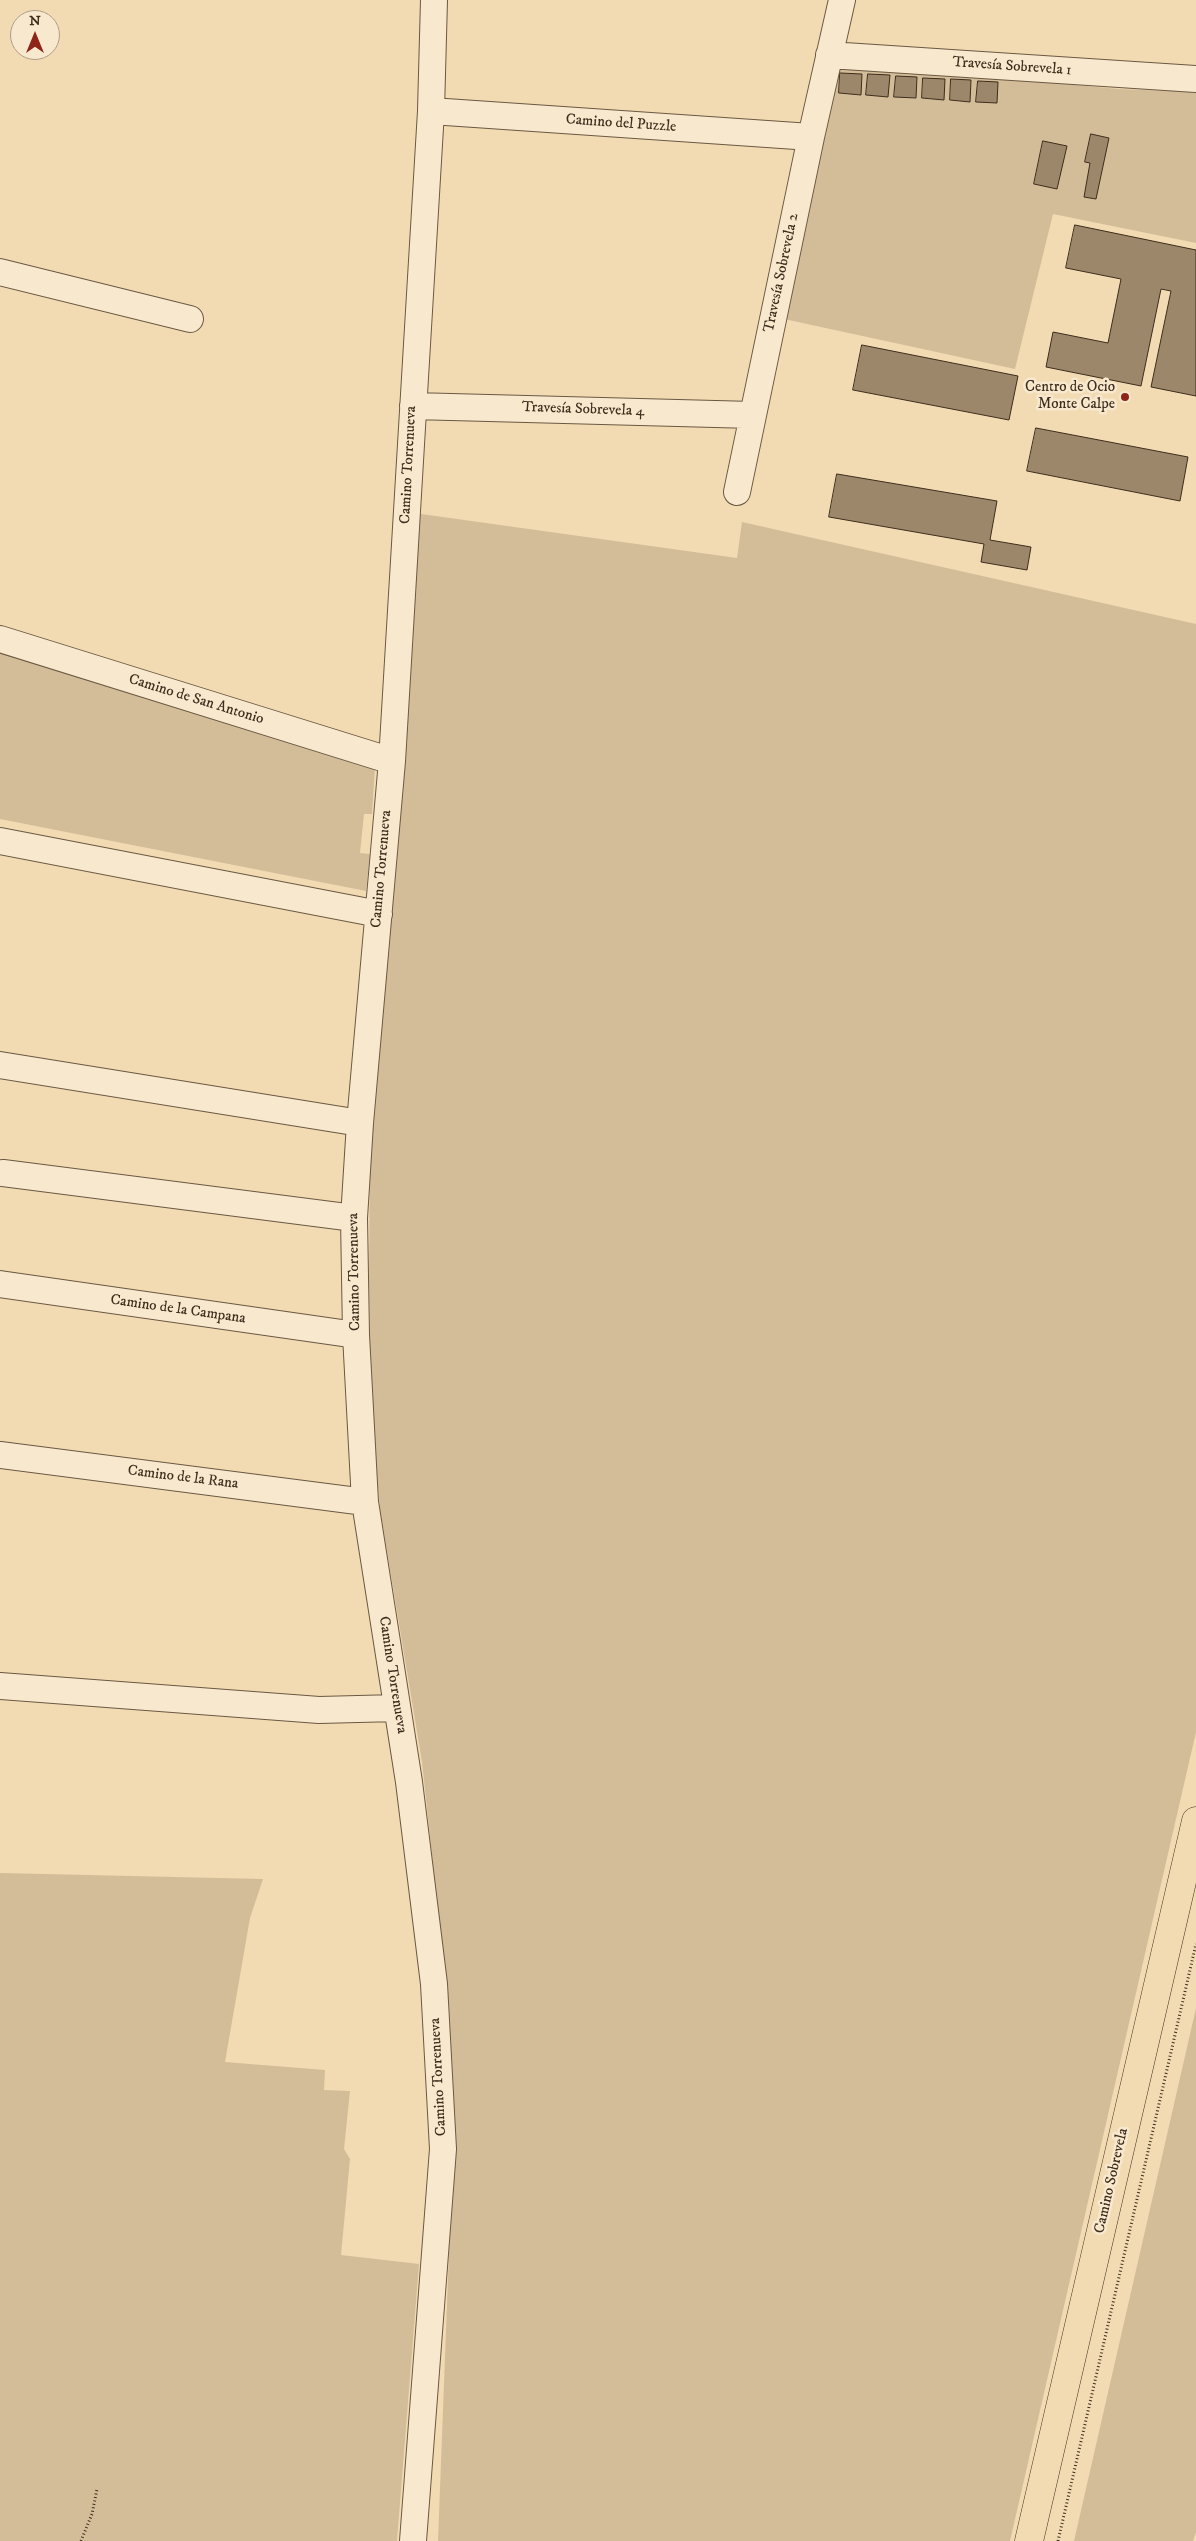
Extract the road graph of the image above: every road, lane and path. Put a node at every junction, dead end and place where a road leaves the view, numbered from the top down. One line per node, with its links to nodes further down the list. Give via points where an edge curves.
1 (434, 0): 5 (street, Camino Torrenueva)
2 (842, 0): 3 (street, Travesía Sobrevela 2)
3 (828, 55): 4 (street, Travesía Sobrevela 1); 6 (street, Travesía Sobrevela 2)
4 (1196, 79)
5 (431, 111): 6 (street, Camino del Puzzle); 9 (street, Camino Torrenueva)
6 (811, 137): 10 (street, Travesía Sobrevela 2)
7 (0, 272): 8 (street)
8 (190, 319)
9 (412, 406): 10 (street, Travesía Sobrevela 4); 13 (street, Camino Torrenueva)
10 (753, 415): 11 (street, Travesía Sobrevela 2)
11 (737, 492)
12 (0, 639): 13 (street, Camino de San Antonio)
13 (392, 761): 15 (street, Camino Torrenueva)
14 (0, 841): 15 (street)
15 (379, 914): 17 (street, Camino Torrenueva)
16 (0, 1065): 17 (street)
17 (360, 1123): 19 (street, Camino Torrenueva)
18 (3, 1173): 19 (street)
19 (354, 1218): 21 (street, Camino Torrenueva)
20 (0, 1284): 21 (street, Camino de la Campana)
21 (356, 1335): 23 (street, Camino Torrenueva)
22 (0, 1455): 23 (street, Camino de la Rana)
23 (365, 1502): 25 (street, Camino Torrenueva)
24 (0, 1686): 25 (street, via 319,1710)
25 (397, 1708): 30 (street, Camino Torrenueva, via 434,1984 443,2149)
26 (1196, 1821): 31 (main road, Camino Sobrevela)
27 (1196, 1944): 32 (path)
28 (97, 2488): 29 (path, via 92,2514)
29 (81, 2541)
30 (413, 2541)
31 (1029, 2541)
32 (1058, 2541)

